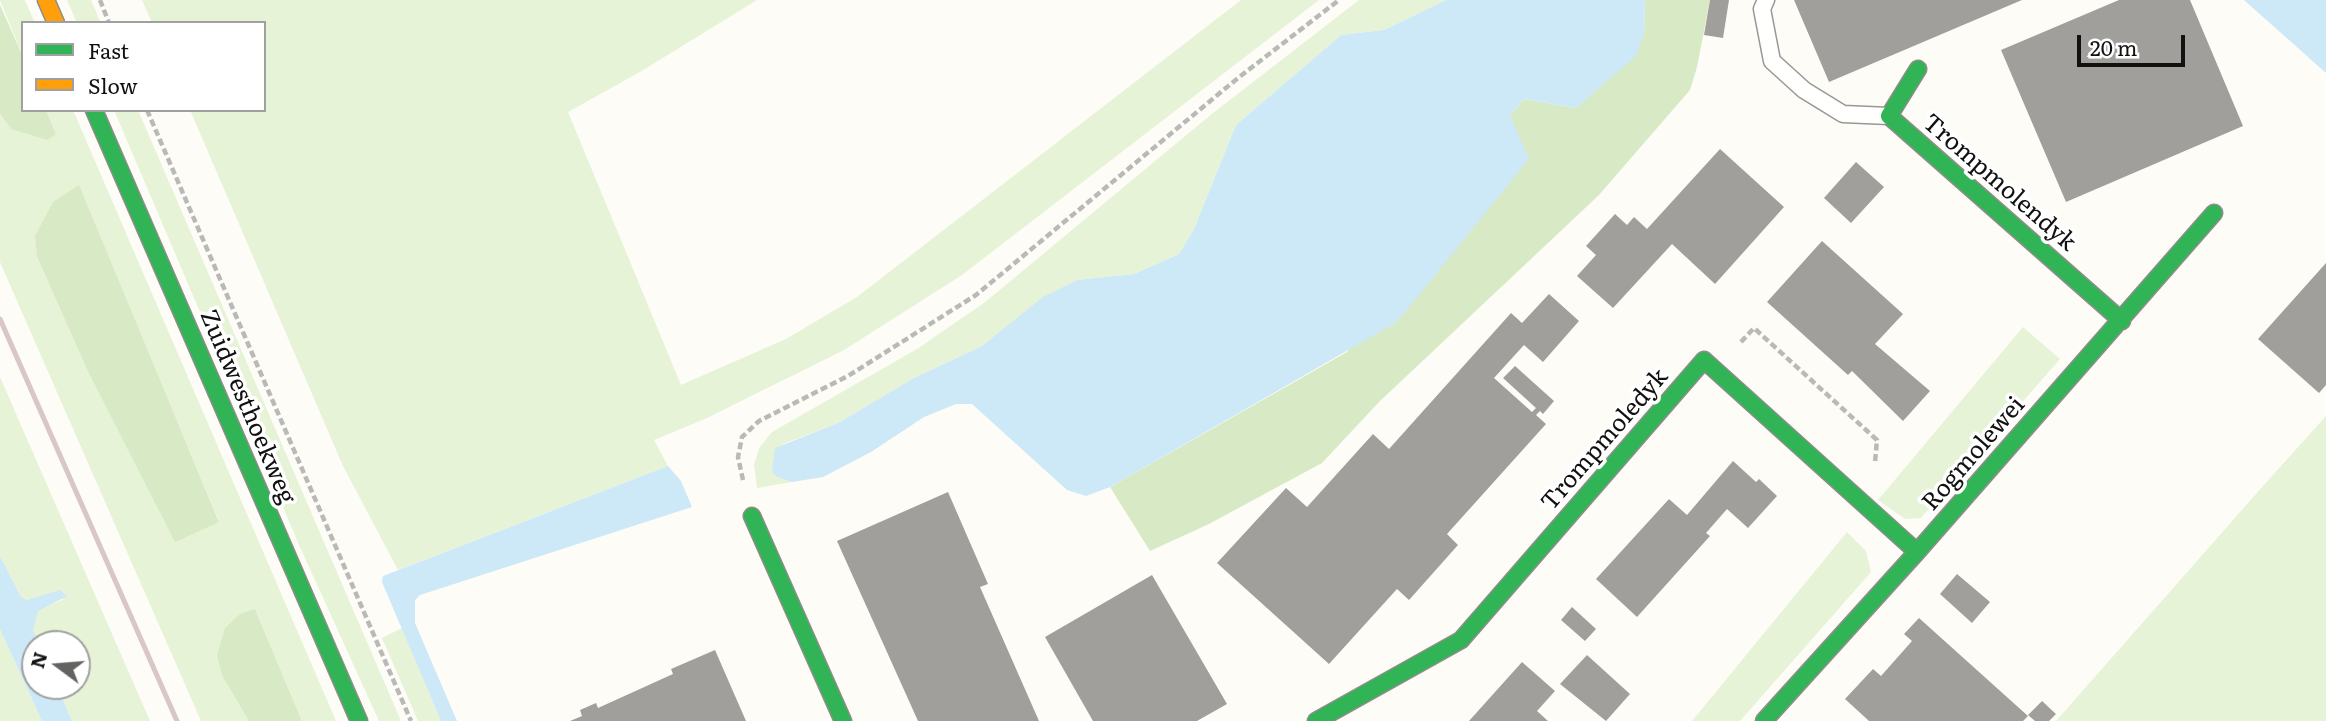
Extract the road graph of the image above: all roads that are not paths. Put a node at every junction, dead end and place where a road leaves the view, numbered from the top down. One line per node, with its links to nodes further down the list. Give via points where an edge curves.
1 (46, 0): 3 (street)
2 (1766, 0): 6 (lane, via 1762,9 1772,61 1804,90 1843,114)
3 (55, 21)
4 (1918, 69): 6 (street, Trompmolendyk)
5 (95, 112): 11 (street, Zuidwesthoekweg)
6 (1889, 116): 8 (street, Trompmolendyk)
7 (2214, 213): 8 (street, Rogmolewei)
8 (2122, 321): 10 (street, Rogmolewei)
9 (752, 516): 12 (street)
10 (1917, 552): 13 (street, Trompmoledyk, via 1704,360 1461,640); 14 (street, Rogmolewei)
11 (359, 721)
12 (843, 721)
13 (1316, 721)
14 (1764, 721)

